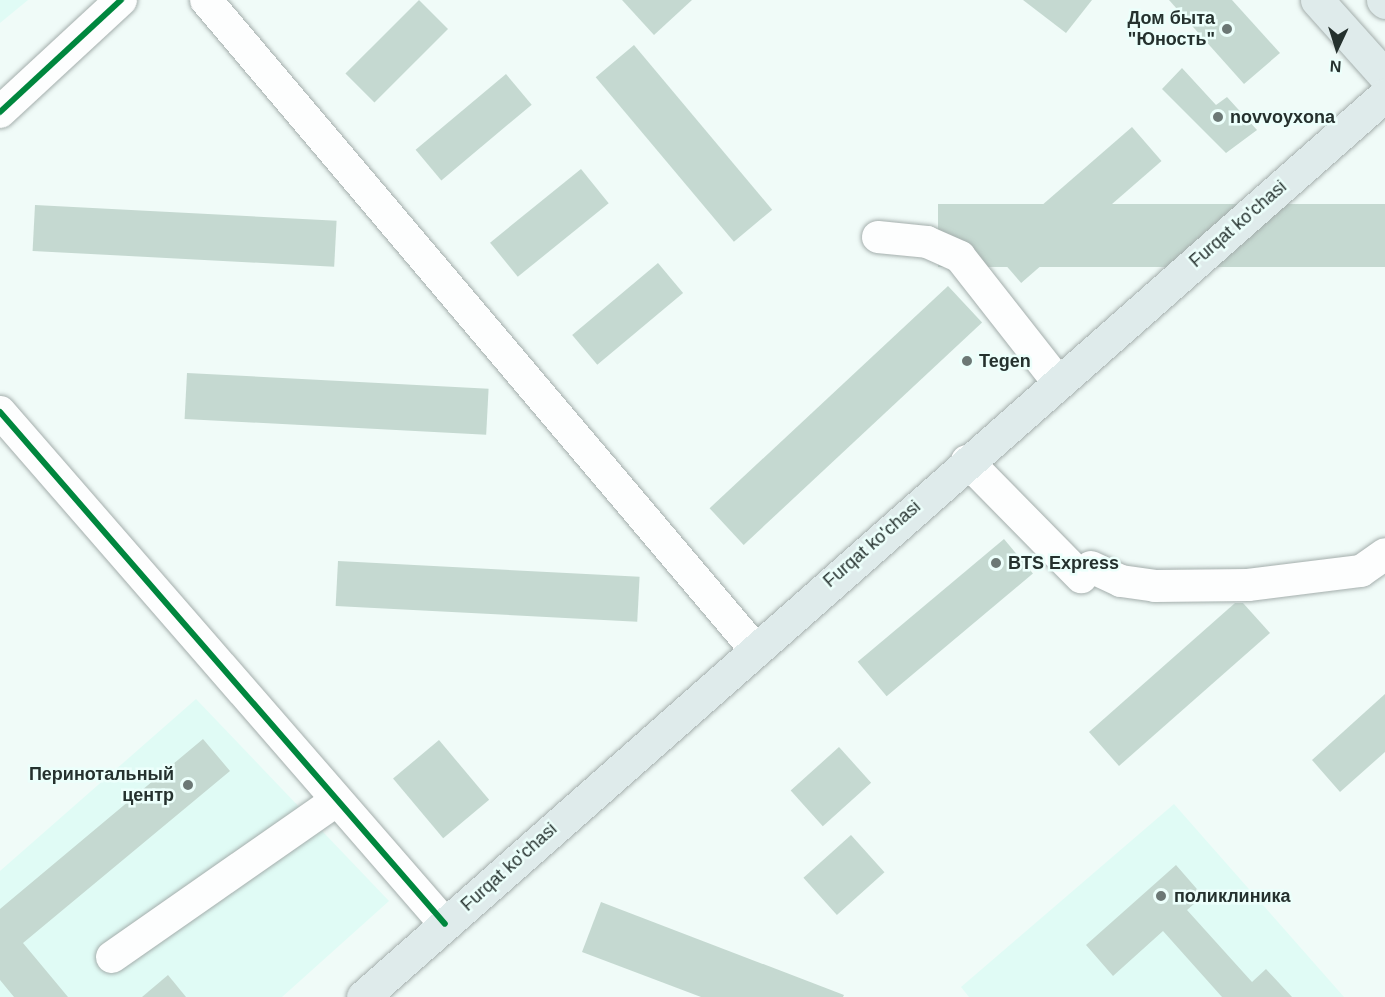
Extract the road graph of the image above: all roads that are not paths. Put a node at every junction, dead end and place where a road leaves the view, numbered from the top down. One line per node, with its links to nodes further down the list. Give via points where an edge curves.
1 (120, 0): 6 (street)
2 (206, 0): 12 (street)
3 (1317, 0): 4 (main road)
4 (1385, 76)
5 (1385, 95): 8 (main road, Furqat ko'chasi)
6 (0, 112)
7 (878, 237): 8 (street, via 927,242 960,257)
8 (1058, 382): 10 (main road, Furqat ko'chasi)
9 (0, 412): 13 (street)
10 (967, 461): 11 (street, via 1086,572 1120,581 1155,586 1248,585 1361,571); 12 (main road, Furqat ko'chasi)
11 (1385, 554)
12 (754, 648): 14 (main road, Furqat ko'chasi)
13 (336, 801): 14 (street); 15 (street)
14 (445, 924): 16 (main road, Furqat ko'chasi)
15 (112, 957)
16 (363, 997)

